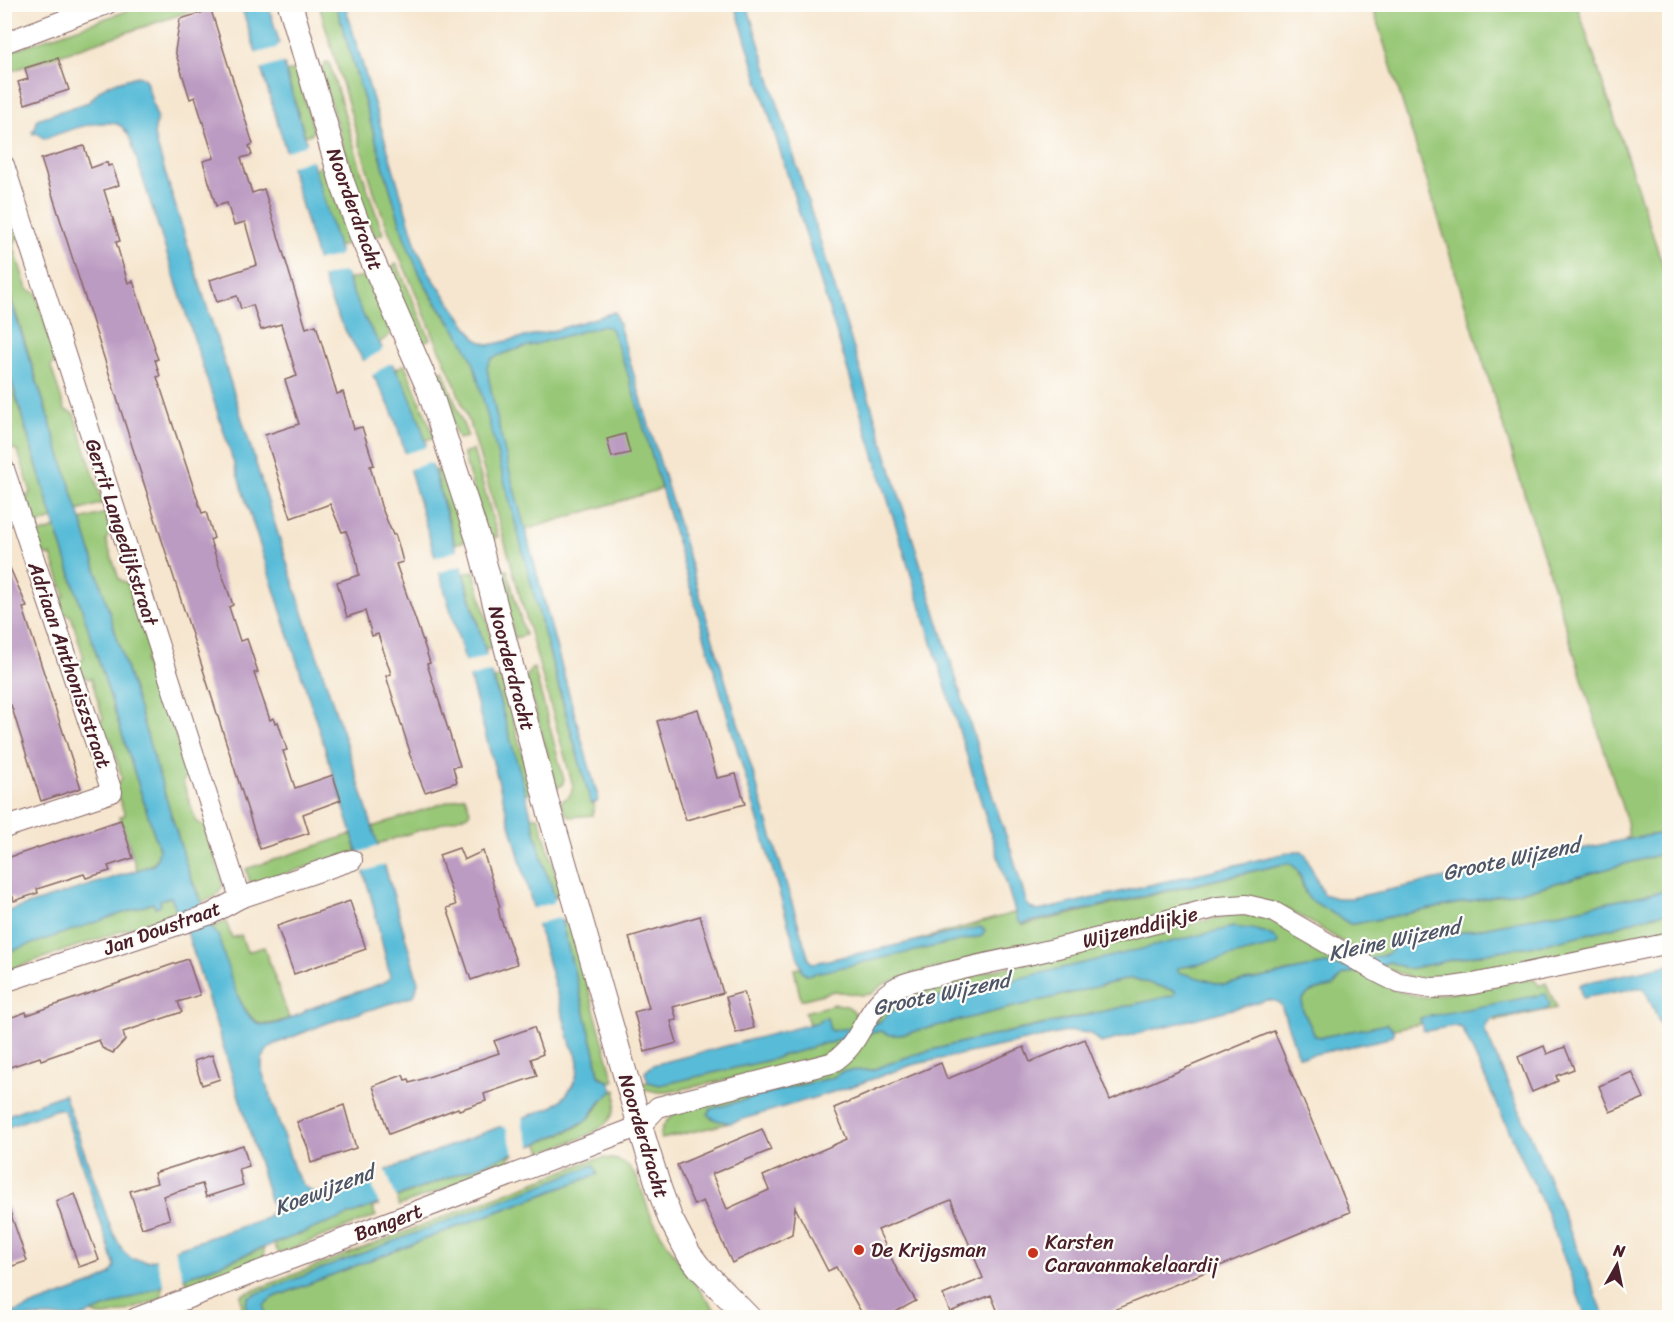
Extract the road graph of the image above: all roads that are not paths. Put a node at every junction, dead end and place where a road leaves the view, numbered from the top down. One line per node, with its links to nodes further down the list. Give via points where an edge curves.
1 (107, 4): 3 (street)
2 (290, 4): 11 (street, Noorderdracht, via 346,192 429,389 478,539 542,803)
3 (4, 43)
4 (4, 165): 8 (street, Gerrit Langedijkstraat)
5 (4, 469): 6 (street, Adriaan Anthoniszstraat, via 112,792)
6 (4, 828)
7 (352, 860): 8 (street, Jan Doustraat)
8 (240, 898): 10 (street, Jan Doustraat, via 211,914)
9 (1670, 943): 11 (street, Wijzenddijkje, via 1473,984 1431,988 1399,982 1379,973 1272,911 1246,905 1218,907 903,984 873,1007 840,1058 658,1107)
10 (4, 982)
11 (640, 1126): 12 (street, Bangert); 13 (street, Noorderdracht, via 670,1218 689,1254)
12 (136, 1317)
13 (749, 1317)

